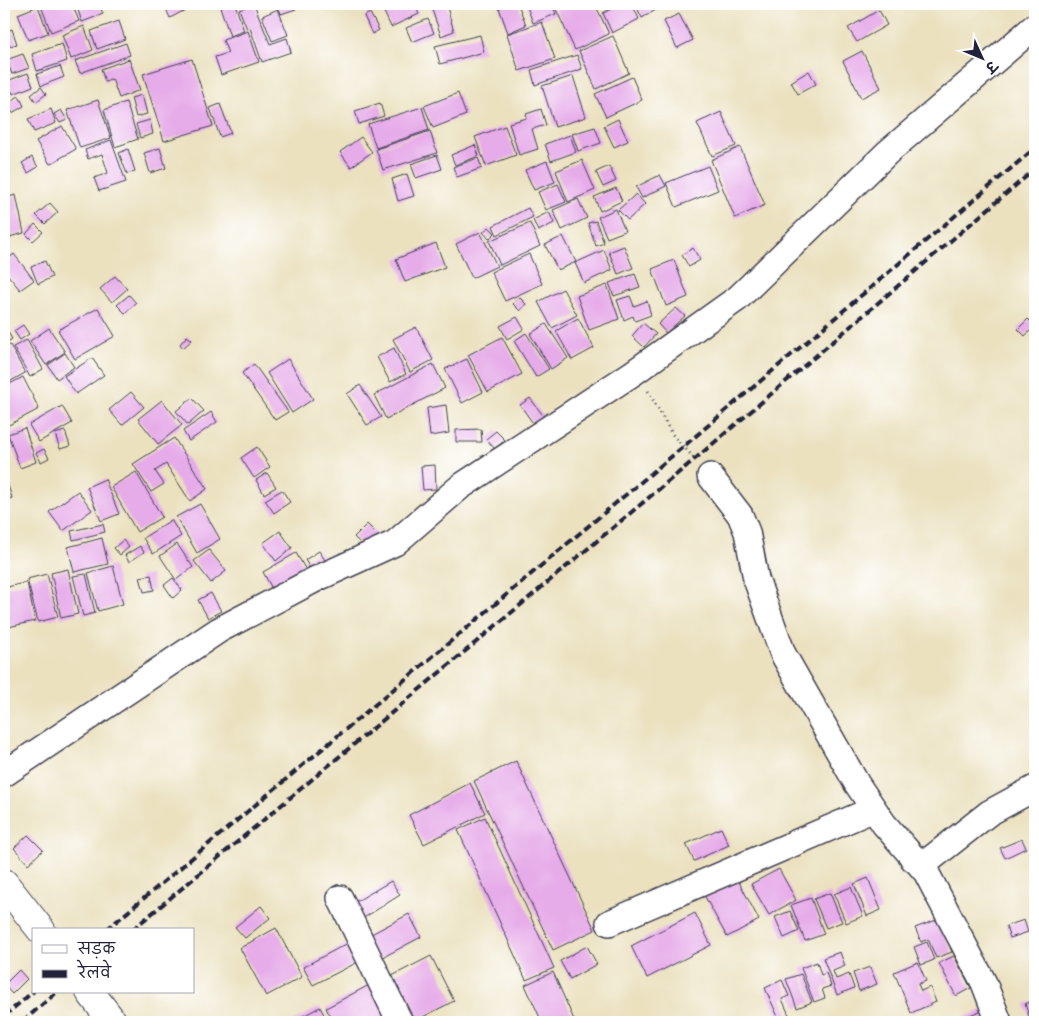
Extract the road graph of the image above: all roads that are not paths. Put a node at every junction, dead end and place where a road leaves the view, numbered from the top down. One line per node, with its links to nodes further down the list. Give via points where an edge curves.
1 (1035, 26): 3 (street, via 887,153 738,298 633,373 460,487 395,543 316,579 219,630)
2 (710, 476): 5 (street, via 740,515 747,532 756,579 783,654)
3 (4, 774)
4 (1035, 788): 6 (street, via 989,813 928,861)
5 (874, 809): 6 (street); 9 (street)
6 (913, 859): 14 (street, via 926,872 946,909 984,983)
7 (4, 883): 10 (main road)
8 (340, 898): 13 (street)
9 (609, 924)
10 (38, 928)
11 (92, 994): 12 (main road)
12 (113, 1022)
13 (400, 1022)
14 (999, 1022)

